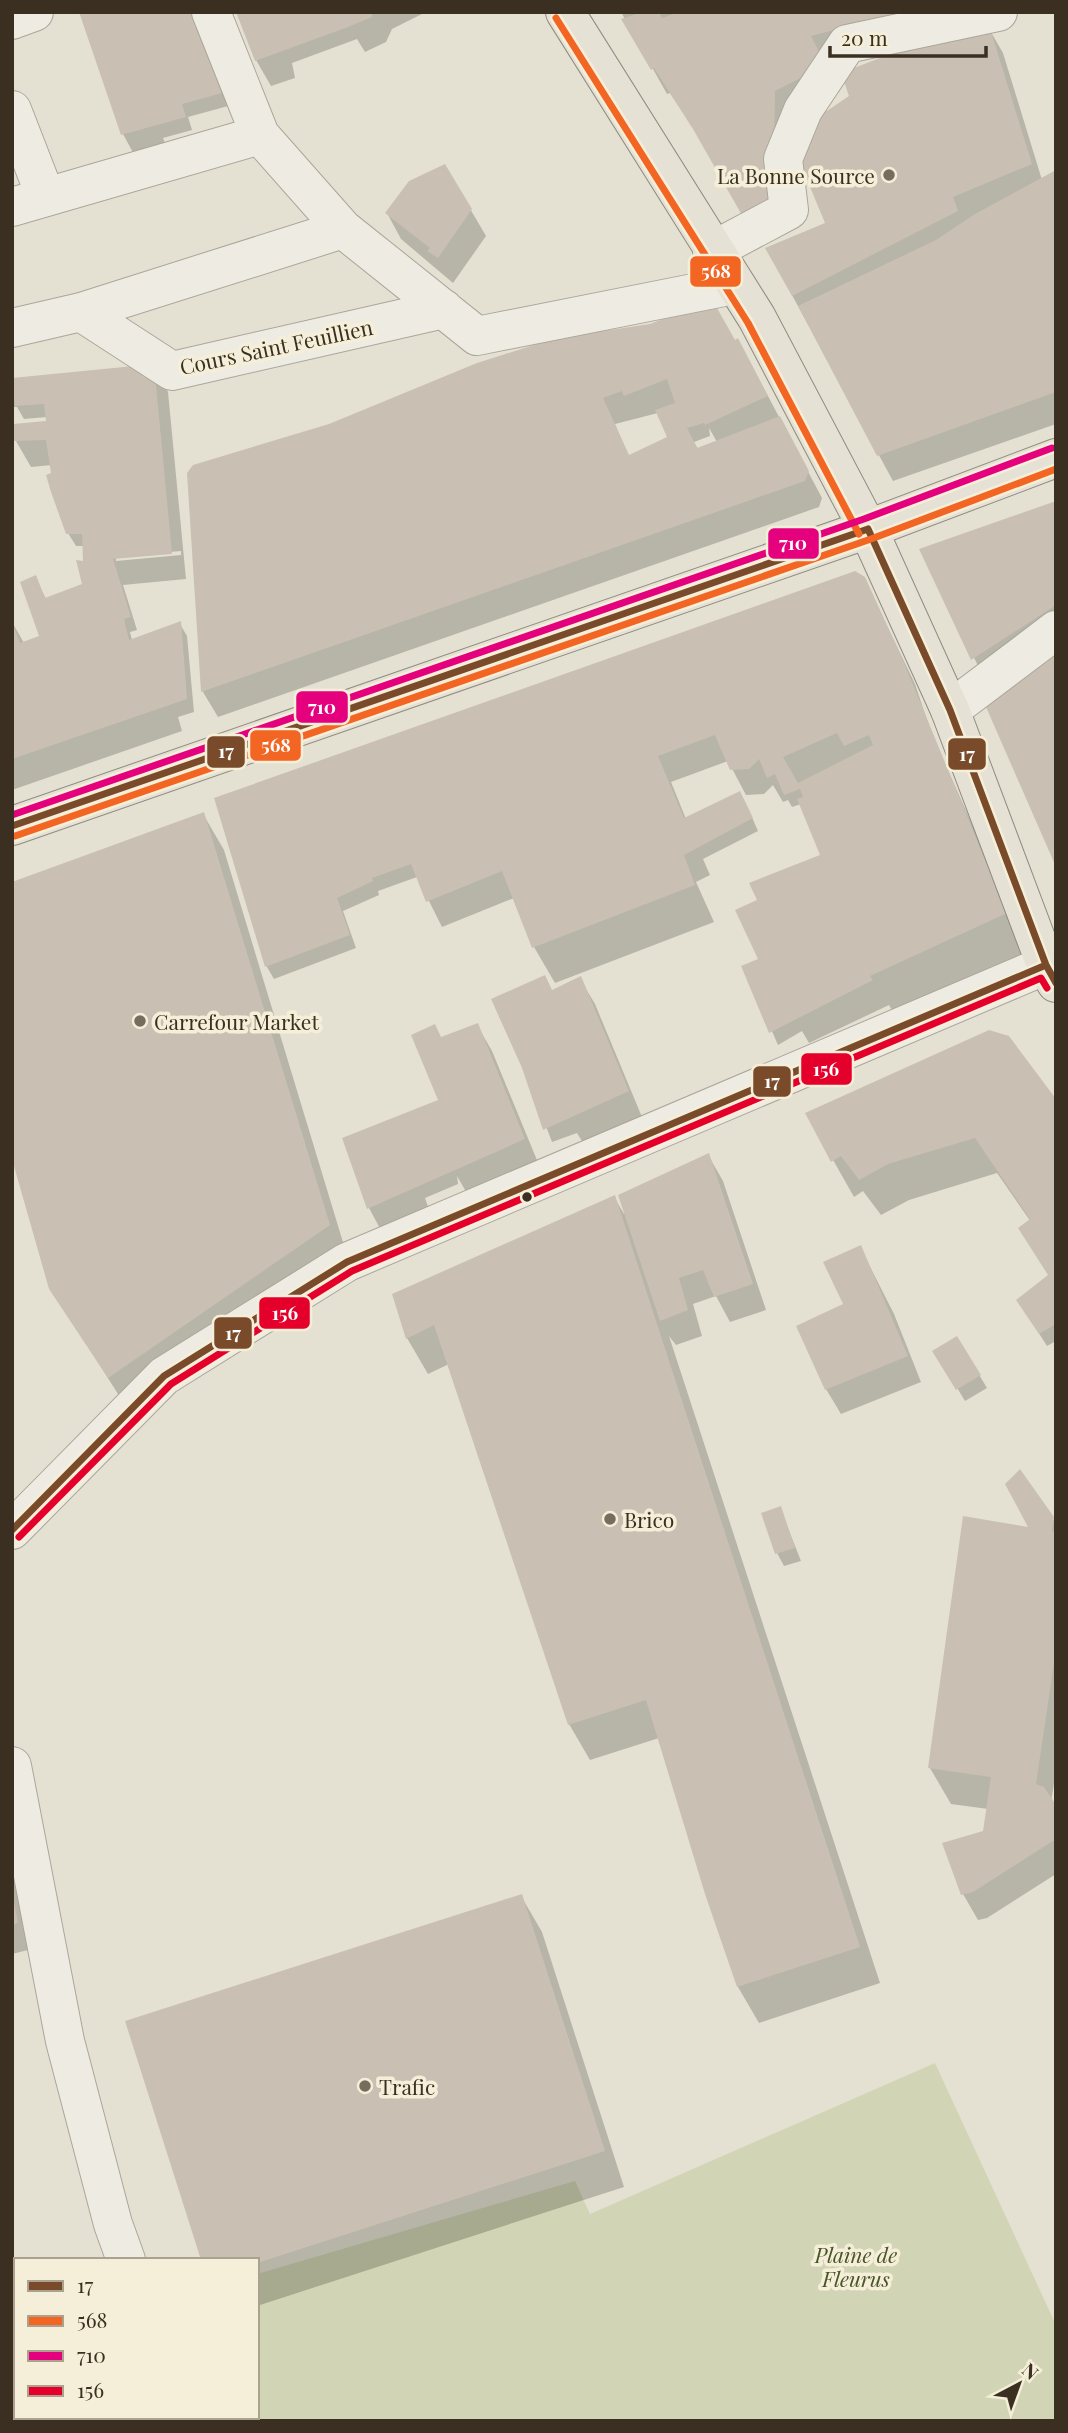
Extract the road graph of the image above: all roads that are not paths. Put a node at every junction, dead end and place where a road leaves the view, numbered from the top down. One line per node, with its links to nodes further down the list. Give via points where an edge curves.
1 (34, 12): 5 (street)
2 (211, 12): 7 (street)
3 (565, 12): 10 (main road)
4 (998, 12): 10 (street, via 847,44 803,110 783,159 789,210)
5 (12, 20)
6 (12, 110): 8 (street)
7 (260, 135): 8 (street); 9 (street)
8 (29, 201)
9 (343, 229): 12 (street); 13 (street)
10 (712, 251): 11 (main road)
11 (734, 285): 12 (street, via 477,336); 16 (main road, via 757,318)
12 (444, 309): 13 (street, Cours Saint Feuillien, via 172,370)
13 (81, 312): 14 (street)
14 (12, 328)
15 (1056, 458): 16 (main road)
16 (868, 529): 18 (main road); 19 (main road)
17 (1056, 630): 18 (street)
18 (950, 710): 20 (main road)
19 (12, 826)
20 (1051, 974): 21 (street, via 347,1262 164,1376)
21 (12, 1530)
22 (12, 1766): 23 (street, via 65,2041)
23 (125, 2258)

